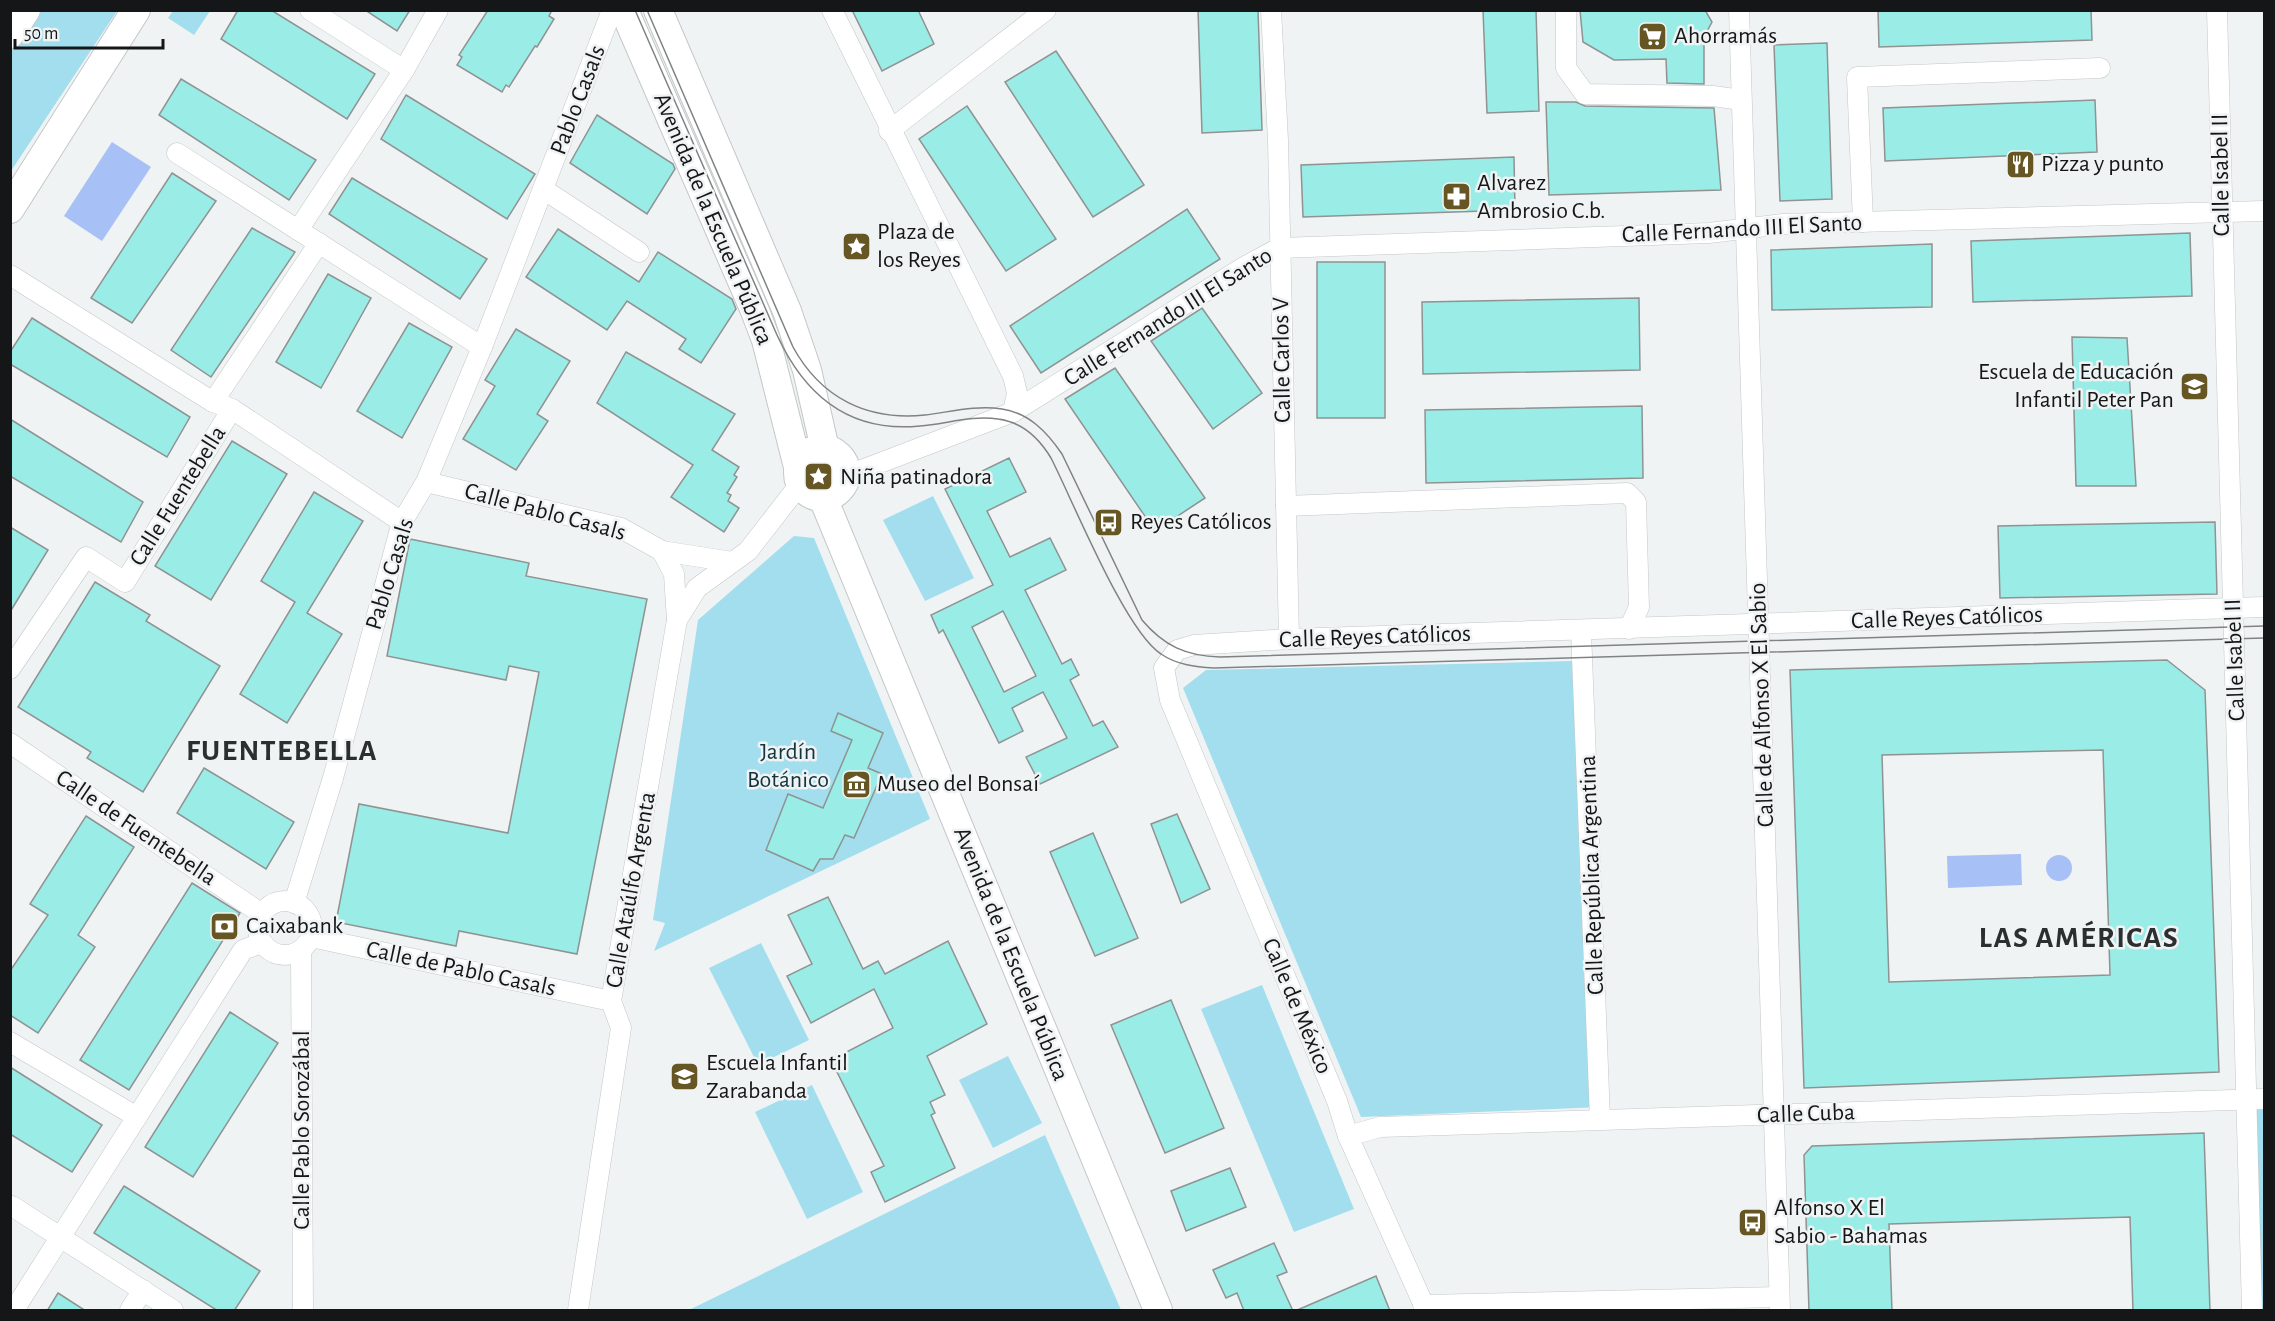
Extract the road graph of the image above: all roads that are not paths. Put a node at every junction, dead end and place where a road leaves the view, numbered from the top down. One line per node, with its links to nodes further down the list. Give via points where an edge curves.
1 (26, 10): 14 (street)
2 (136, 10): 21 (street)
3 (310, 10): 16 (street)
4 (438, 10): 16 (street, Calle Fuentebella)
5 (612, 10): 20 (street, Pablo Casals)
6 (624, 10): 37 (street, Avenida de la Escuela Pública, via 755,311)
7 (658, 10): 34 (street, Avenida de la Escuela Pública, via 787,311 807,370)
8 (832, 10): 18 (street)
9 (1046, 10): 18 (street)
10 (1271, 10): 27 (street, Calle Carlos V)
11 (1566, 10): 17 (street, via 1566,68 1585,94)
12 (1739, 10): 17 (street, Calle de Alfonso X El Sabio)
13 (2217, 10): 23 (street, Calle Isabel II)
14 (10, 34)
15 (2100, 68): 24 (street, via 1857,77)
16 (404, 70): 26 (street, Calle Fuentebella)
17 (1741, 100): 25 (street, Calle de Alfonso X El Sabio)
18 (890, 131): 33 (street, via 1013,376 1017,393)
19 (177, 153): 26 (street)
20 (543, 189): 28 (street); 30 (street, Pablo Casals)
21 (10, 208)
22 (2265, 212): 23 (street, Calle Fernando III El Santo)
23 (2222, 213): 24 (street, Calle Fernando III El Santo); 43 (street, Calle Isabel II)
24 (1863, 222): 25 (street, Calle Fernando III El Santo)
25 (1748, 228): 27 (street, Calle Fernando III El Santo, via 1709,233); 45 (street, Calle de Alfonso X El Sabio)
26 (306, 236): 30 (street); 31 (street, Calle Fuentebella)
27 (1279, 248): 33 (street, Calle Fernando III El Santo); 38 (street, Calle Carlos V)
28 (639, 252)
29 (10, 274): 31 (street, Calle Fuentebella)
30 (482, 347): 36 (street, Pablo Casals)
31 (213, 402): 32 (street, Calle Fuentebella)
32 (232, 409): 39 (street, Calle Fuentebella); 49 (street, Calle Fuentebella, via 125,582 86,557)
33 (1013, 412): 35 (street, Calle Fernando III El Santo)
34 (825, 449): 35 (street, via 839,456); 37 (street, via 808,452)
35 (846, 476): 37 (street, via 839,491)
36 (426, 482): 39 (street, Pablo Casals); 40 (street, Calle Pablo Casals, via 621,528)
37 (807, 483): 41 (street, via 748,551); 73 (street, Avenida de la Escuela Pública)
38 (1286, 506): 46 (street, via 1627,493 1636,502 1639,607); 48 (street, Calle Carlos V)
39 (402, 522): 52 (street, Pablo Casals, via 333,778)
40 (662, 551): 41 (street, Calle Pablo Casals); 44 (street, via 674,574)
41 (732, 562): 44 (street, Calle Ataúlfo Argenta, via 697,588)
42 (2265, 607): 43 (street, Calle Reyes Católicos)
43 (2233, 608): 45 (street, Calle Reyes Católicos); 58 (street, Calle Isabel II)
44 (677, 620): 56 (street, Calle Ataúlfo Argenta)
45 (1760, 625): 46 (street, Calle Reyes Católicos); 59 (street, Calle de Alfonso X El Sabio)
46 (1629, 629): 47 (street, Calle Reyes Católicos)
47 (1581, 631): 48 (street, Calle Reyes Católicos); 61 (street, Calle República Argentina)
48 (1289, 639): 50 (street, Calle Reyes Católicos, via 1194,645 1177,650 1164,668)
49 (10, 669)
50 (1170, 700): 62 (street, Calle de México, via 1337,1101)
51 (10, 743): 53 (street, Calle de Fuentebella)
52 (294, 903): 53 (street, via 276,903); 55 (street, via 310,917 312,927)
53 (262, 914): 54 (street, via 257,928)
54 (261, 943): 55 (street, via 280,956 291,955); 60 (street, via 243,950)
55 (306, 944): 56 (street, Calle de Pablo Casals); 71 (street, Calle Pablo Sorozábal)
56 (612, 1001): 72 (street, Calle Ataúlfo Argenta, via 621,1028)
57 (10, 1042): 60 (street)
58 (2256, 1100): 59 (street, Calle Cuba); 74 (street, Calle Isabel II)
59 (1773, 1114): 61 (street, Calle Cuba); 66 (street, Calle de Alfonso X El Sabio)
60 (137, 1116): 64 (street)
61 (1600, 1119): 62 (street, Calle Cuba, via 1380,1127)
62 (1348, 1136): 67 (street, Calle de México)
63 (12, 1206): 64 (street)
64 (61, 1237): 65 (street); 68 (street)
65 (142, 1290): 69 (street); 70 (street)
66 (1780, 1304): 67 (street)
67 (1424, 1308)
68 (14, 1311)
69 (130, 1311)
70 (173, 1311)
71 (303, 1311)
72 (578, 1311)
73 (1158, 1311)
74 (2252, 1311)

